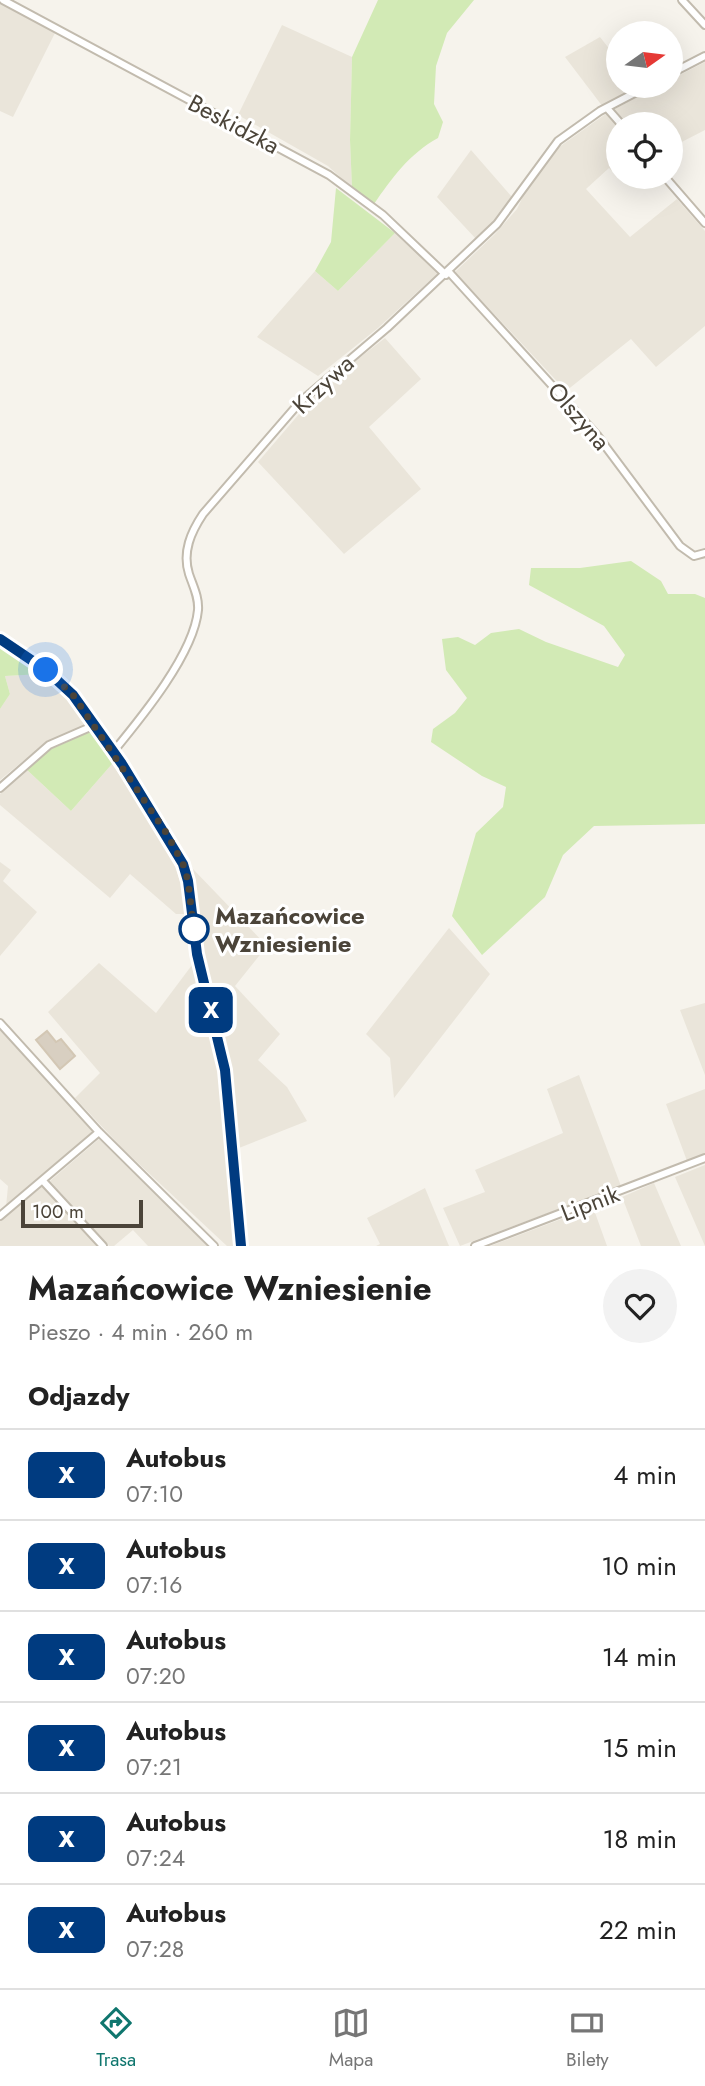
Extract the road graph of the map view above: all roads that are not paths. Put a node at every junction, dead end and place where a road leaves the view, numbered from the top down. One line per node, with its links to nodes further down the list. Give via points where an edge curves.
1 (2, 0): 11 (street, Beskidzka, via 329,175 383,215)
2 (682, 0): 3 (street)
3 (705, 25)
4 (705, 55): 5 (street)
5 (683, 67)
6 (626, 98): 7 (street, Krzywa)
7 (607, 108): 8 (street); 11 (street, Krzywa, via 558,141 498,224)
8 (610, 112)
9 (676, 189): 10 (street)
10 (705, 223)
11 (447, 273): 12 (street, Olszyna, via 597,435 680,547 694,556); 15 (street, Krzywa, via 300,402 203,514 191,533 187,552 198,609 194,626 174,668)
12 (705, 552)
13 (0, 639): 14 (street, via 46,670 73,695)
14 (95, 726): 15 (street); 16 (street, via 49,745)
15 (113, 751): 24 (street, via 167,834 188,881 197,954 225,1070)
16 (0, 788)
17 (0, 1023): 18 (street)
18 (99, 1132): 20 (street); 23 (street)
19 (705, 1158): 25 (street, Lipnik)
20 (43, 1181): 21 (street); 22 (street)
21 (0, 1216)
22 (103, 1246)
23 (214, 1246)
24 (241, 1246)
25 (475, 1246)

